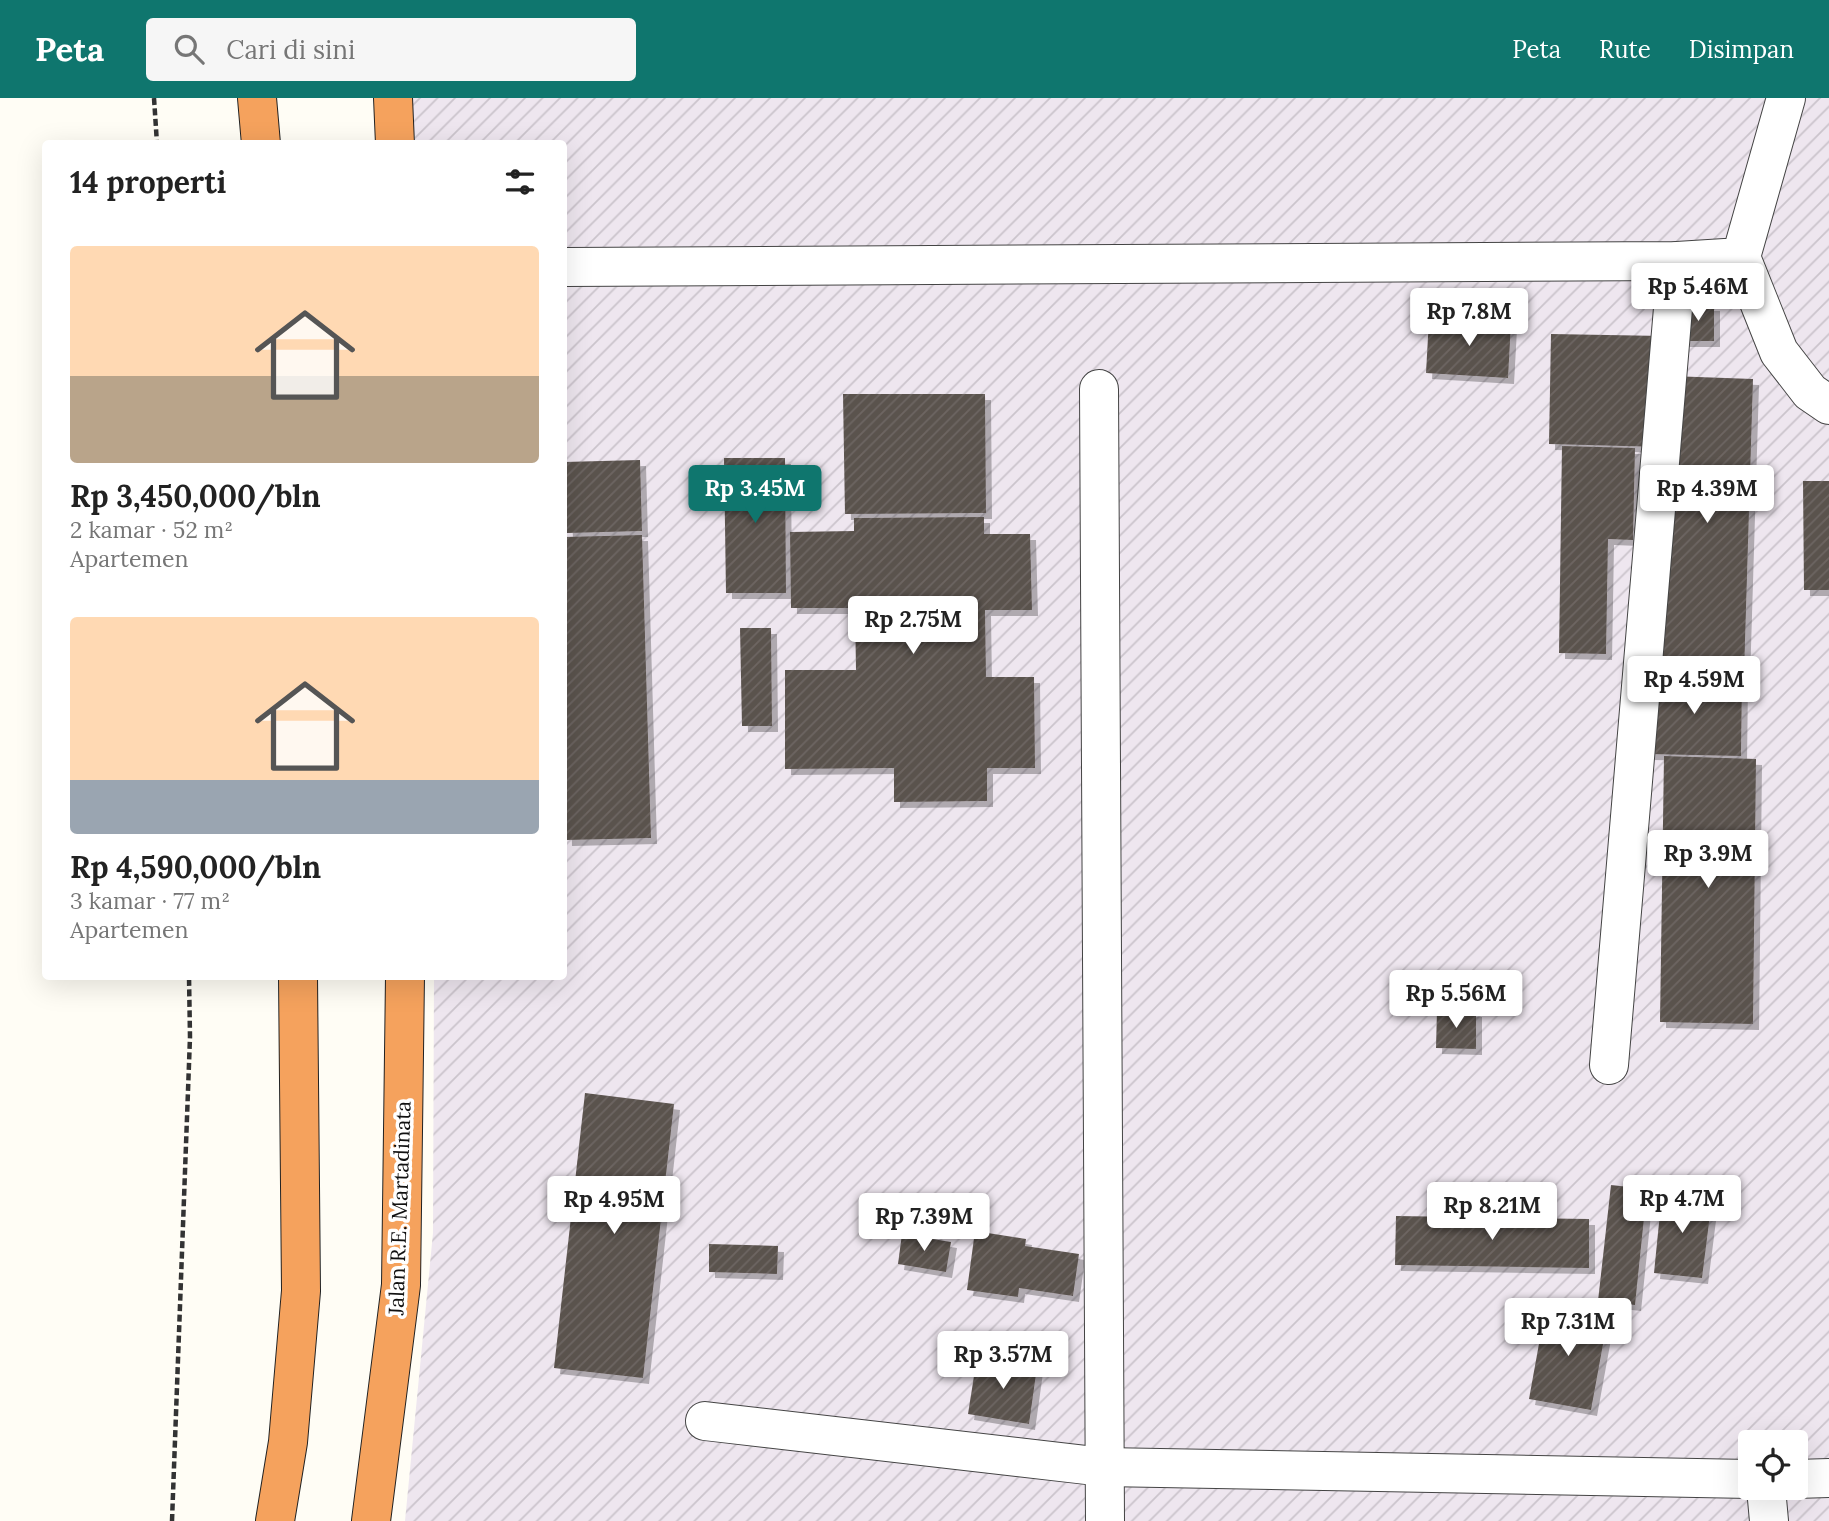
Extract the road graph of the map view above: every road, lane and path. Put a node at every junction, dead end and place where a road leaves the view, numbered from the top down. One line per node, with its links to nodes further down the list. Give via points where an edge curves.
1 (154, 98): 5 (path)
2 (257, 98): 6 (highway)
3 (393, 98): 7 (highway)
4 (1786, 98): 8 (lane)
5 (157, 140)
6 (261, 140)
7 (395, 140)
8 (1741, 257): 9 (lane); 12 (lane, via 1779,352 1810,392)
9 (1678, 261): 10 (lane); 16 (lane)
10 (567, 267)
11 (1100, 389): 18 (lane)
12 (1829, 405)
13 (189, 980): 23 (path)
14 (298, 980): 24 (highway, via 301,1291 288,1443)
15 (405, 980): 25 (highway, Jalan R.E. Martadinata, via 401,1285)
16 (1609, 1065)
17 (705, 1421): 18 (lane)
18 (1104, 1467): 20 (lane); 26 (lane)
19 (1829, 1478): 21 (lane)
20 (1738, 1479)
21 (1808, 1479)
22 (1767, 1500): 27 (lane)
23 (172, 1521)
24 (275, 1521)
25 (371, 1521)
26 (1105, 1521)
27 (1769, 1521)

